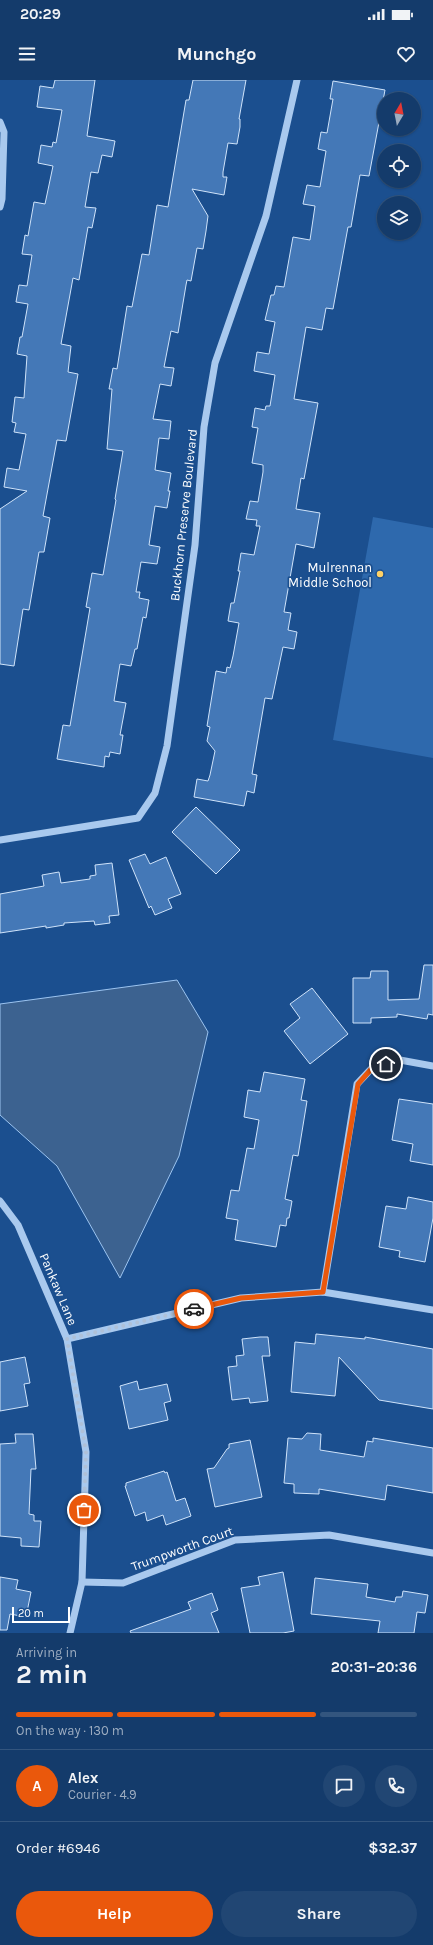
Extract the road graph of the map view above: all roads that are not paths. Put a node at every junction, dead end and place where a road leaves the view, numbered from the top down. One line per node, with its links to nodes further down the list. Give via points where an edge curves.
1 (297, 80): 4 (street, Buckhorn Preserve Boulevard, via 266,216 215,363 204,426 194,545 167,746 155,793 138,818)
2 (0, 122): 3 (street, via 4,132)
3 (0, 207)
4 (0, 840)
5 (433, 1066): 7 (street, via 400,1060 373,1067 358,1084)
6 (0, 1201): 9 (street, Pankaw Lane, via 18,1225)
7 (323, 1292): 8 (street); 9 (street, via 241,1298)
8 (433, 1310)
9 (67, 1339): 11 (street, Pankaw Lane, via 86,1452)
10 (433, 1553): 11 (street, Trumpworth Court, via 329,1535 235,1540 123,1583)
11 (82, 1582): 12 (street, Pankaw Lane)
12 (70, 1633)

